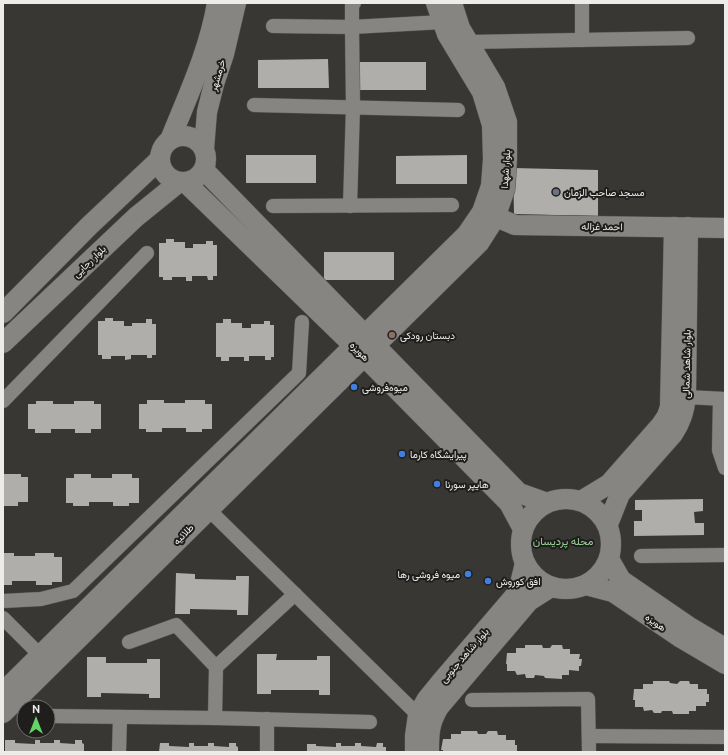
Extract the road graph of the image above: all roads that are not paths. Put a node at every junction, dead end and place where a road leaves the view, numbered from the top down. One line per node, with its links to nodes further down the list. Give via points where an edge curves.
1 (217, 3): 16 (street, خرمشهر, via 214,23 202,61)
2 (236, 3): 17 (street, خرمشهر, via 207,112)
3 (354, 3): 8 (street)
4 (436, 3): 6 (street, بلوار شهدا)
5 (582, 3): 10 (street)
6 (451, 15): 8 (street); 11 (street, بلوار شهدا); 12 (street, بلوار شهدا, via 447,34)
7 (273, 26): 8 (street)
8 (352, 27): 14 (street)
9 (688, 38): 10 (street)
10 (582, 40): 11 (street)
11 (469, 42): 12 (street, بلوار شهدا)
12 (475, 66): 24 (street, بلوار شهدا, via 495,86 507,122 505,189)
13 (254, 105): 14 (street)
14 (353, 108): 15 (street); 22 (street)
15 (458, 110)
16 (170, 140): 17 (street, via 185,136 193,138); 18 (street, via 160,152)
17 (204, 149): 19 (street)
18 (159, 160): 20 (street, via 160,168 165,175); 28 (street)
19 (204, 170): 20 (street, via 193,181); 30 (street, هویزه)
20 (182, 183): 30 (street, هویزه); 31 (street, بلوار رجایی, via 136,217)
21 (273, 206): 22 (street)
22 (350, 206): 23 (street)
23 (452, 206)
24 (489, 215): 25 (street, احمد غزاله, via 515,225); 30 (street, بلوار شهدا, via 479,243)
25 (681, 227): 26 (street, احمد غزاله); 32 (street, بلوار شاهد شمالی); 36 (street, بلوار شاهد شمالی, via 670,407 667,416 609,484)
26 (725, 228)
27 (147, 253): 34 (street)
28 (3, 313)
29 (302, 322): 48 (street, via 299,373 73,591 41,600)
30 (370, 340): 37 (street, هویزه, via 519,493); 38 (street, طلائیه); 40 (street, هویزه, via 509,503)
31 (3, 343)
32 (686, 397): 33 (street); 39 (street, بلوار شاهد شمالی, via 680,423 620,494)
33 (722, 399): 35 (street, via 719,450)
34 (3, 401)
35 (725, 468)
36 (581, 501): 37 (street, via 564,498); 39 (street, via 597,510)
37 (547, 503): 40 (street, via 532,513)
38 (203, 505): 47 (street); 52 (street, طلائیه)
39 (608, 524): 43 (street, via 612,542)
40 (523, 528): 44 (street, via 521,546)
41 (725, 555): 42 (street)
42 (641, 556)
43 (609, 559): 45 (street, via 600,574); 51 (street, هویزه, via 621,580)
44 (525, 563): 46 (street, via 536,578); 58 (street, بلوار شاهد جنوبی, via 518,592 440,683)
45 (586, 585): 46 (street, via 569,589); 53 (street, هویزه, via 613,592)
46 (551, 587): 69 (street, بلوار شاهد جنوبی, via 529,601 439,707 432,719)
47 (295, 594): 54 (street); 58 (street)
48 (3, 601)
49 (3, 618): 52 (street)
50 (129, 642): 54 (street, via 176,625)
51 (725, 648)
52 (45, 660): 55 (street, طلائیه); 57 (street, طلائیه)
53 (725, 664)
54 (216, 667): 61 (street)
55 (3, 692)
56 (472, 700): 64 (street, via 588,699)
57 (3, 713)
58 (418, 714): 68 (street, بلوار شاهد جنوبی)
59 (56, 716): 60 (street)
60 (120, 717): 61 (street); 66 (street)
61 (215, 718): 62 (street)
62 (267, 719): 63 (street); 67 (street)
63 (370, 722)
64 (589, 736): 65 (street); 70 (street)
65 (725, 736)
66 (119, 752)
67 (267, 752)
68 (415, 752)
69 (429, 752)
70 (589, 752)

